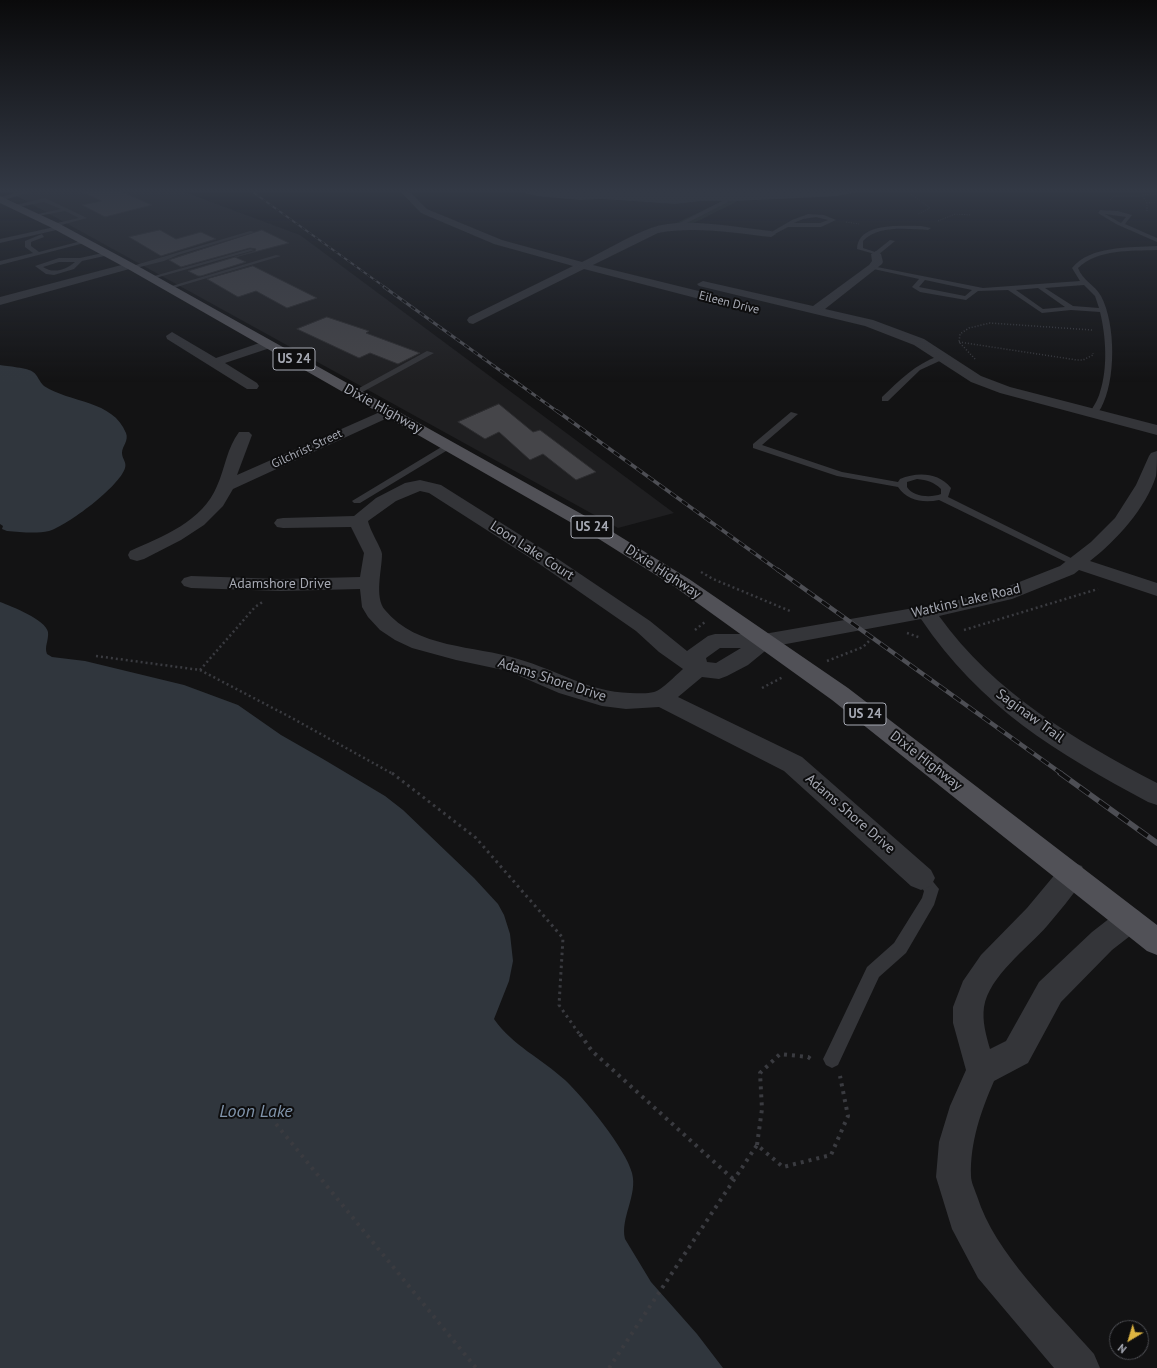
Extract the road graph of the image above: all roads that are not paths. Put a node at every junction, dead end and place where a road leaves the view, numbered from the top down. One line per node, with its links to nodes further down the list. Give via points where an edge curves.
1 (38, 254): 11 (lane)
2 (107, 254): 10 (lane); 13 (main road, Dixie Highway / US 24)
3 (177, 254): 13 (lane, via 162,260)
4 (238, 254): 15 (lane)
5 (542, 254): 12 (street, Eileen Drive)
6 (606, 254): 12 (street)
7 (876, 254): 14 (street, via 878,262)
8 (1102, 254): 17 (lane, via 1085,258 1075,268)
9 (278, 256): 20 (lane)
10 (80, 260): 10 (lane, via 72,268 54,273 38,266 59,260)
11 (0, 263)
12 (583, 265): 24 (street, Eileen Drive); 28 (street)
13 (130, 266): 15 (main road, Dixie Highway / US 24); 23 (street)
14 (872, 268): 16 (lane); 26 (street)
15 (150, 278): 20 (main road, Dixie Highway / US 24)
16 (923, 278): 21 (lane); 21 (lane, via 915,287 960,298 966,298)
17 (1084, 283): 19 (lane); 27 (lane, via 1097,294)
18 (703, 284): 26 (street)
19 (1039, 286): 22 (lane); 25 (lane)
20 (168, 288): 30 (main road, Dixie Highway / US 24)
21 (976, 288): 22 (lane)
22 (1009, 288): 25 (lane, via 1042,311)
23 (0, 301)
24 (731, 304)
25 (1071, 308): 27 (lane)
26 (814, 310): 32 (street, via 898,333 919,342)
27 (1104, 310): 39 (lane, via 1109,363 1105,391)
28 (473, 320)
29 (172, 336): 33 (street)
30 (268, 344): 33 (street); 35 (main road, Dixie Highway / US 24)
31 (430, 353): 35 (lane)
32 (942, 358): 36 (lane, via 918,367); 39 (street, via 976,380)
33 (216, 362): 34 (street)
34 (252, 386)
35 (354, 393): 37 (main road, Dixie Highway / US 24)
36 (886, 399)
37 (389, 412): 42 (main road, Dixie Highway / US 24); 45 (street, Gilchrist Street)
38 (794, 414): 44 (lane, via 756,446 840,474)
39 (1093, 414): 40 (street)
40 (1157, 430)
41 (244, 435): 45 (street, via 232,462)
42 (448, 446): 47 (lane); 56 (main road, Dixie Highway / US 24, via 597,530 682,583)
43 (1157, 456): 51 (street, Watkins Lake Road, via 1144,485 1122,521 1098,546)
44 (902, 485): 46 (lane, via 907,493 921,499); 46 (lane, via 903,481 912,477 932,479 946,488 947,492)
45 (226, 486): 50 (street, via 199,522 181,534)
46 (942, 498): 51 (lane)
47 (357, 501)
48 (359, 521): 49 (street); 53 (street, Adams Shore Drive, via 361,531 373,553); 57 (street, Loon Lake Court, via 374,508 404,490 428,486 545,559 643,626 666,647)
49 (283, 523)
50 (137, 555)
51 (1076, 563): 54 (street); 55 (street, Watkins Lake Road, via 1066,570 1011,592)
52 (191, 582): 53 (street, Adamshore Drive, via 289,585)
53 (370, 583): 58 (street, Adams Shore Drive, via 374,611 394,630 418,642 443,650 511,664 545,675 590,695 621,701 646,702)
54 (1157, 590)
55 (926, 612): 56 (street, Watkins Lake Road); 59 (street, Saginaw Trail, via 942,637 988,686 1080,752)
56 (764, 641): 57 (street, Watkins Lake Road, via 740,660 719,671); 57 (street, Watkins Lake Road, via 715,641 695,655); 60 (main road, Dixie Highway / US 24, via 840,694)
57 (697, 668): 58 (street)
58 (662, 699): 61 (street, Adams Shore Drive, via 793,764)
59 (1157, 795)
60 (1072, 874): 62 (main road, Dixie Highway / US 24); 65 (street, via 1037,917 988,969 970,999 968,1024)
61 (921, 878): 64 (lane, via 932,889 929,900 900,948 873,972)
62 (1129, 920): 63 (main road, Dixie Highway / US 24); 65 (street, via 1102,941 1050,992 1017,1052)
63 (1157, 942)
64 (832, 1059)
65 (982, 1070): 66 (street, via 956,1142 953,1178 965,1216 991,1265)
66 (1080, 1368)

